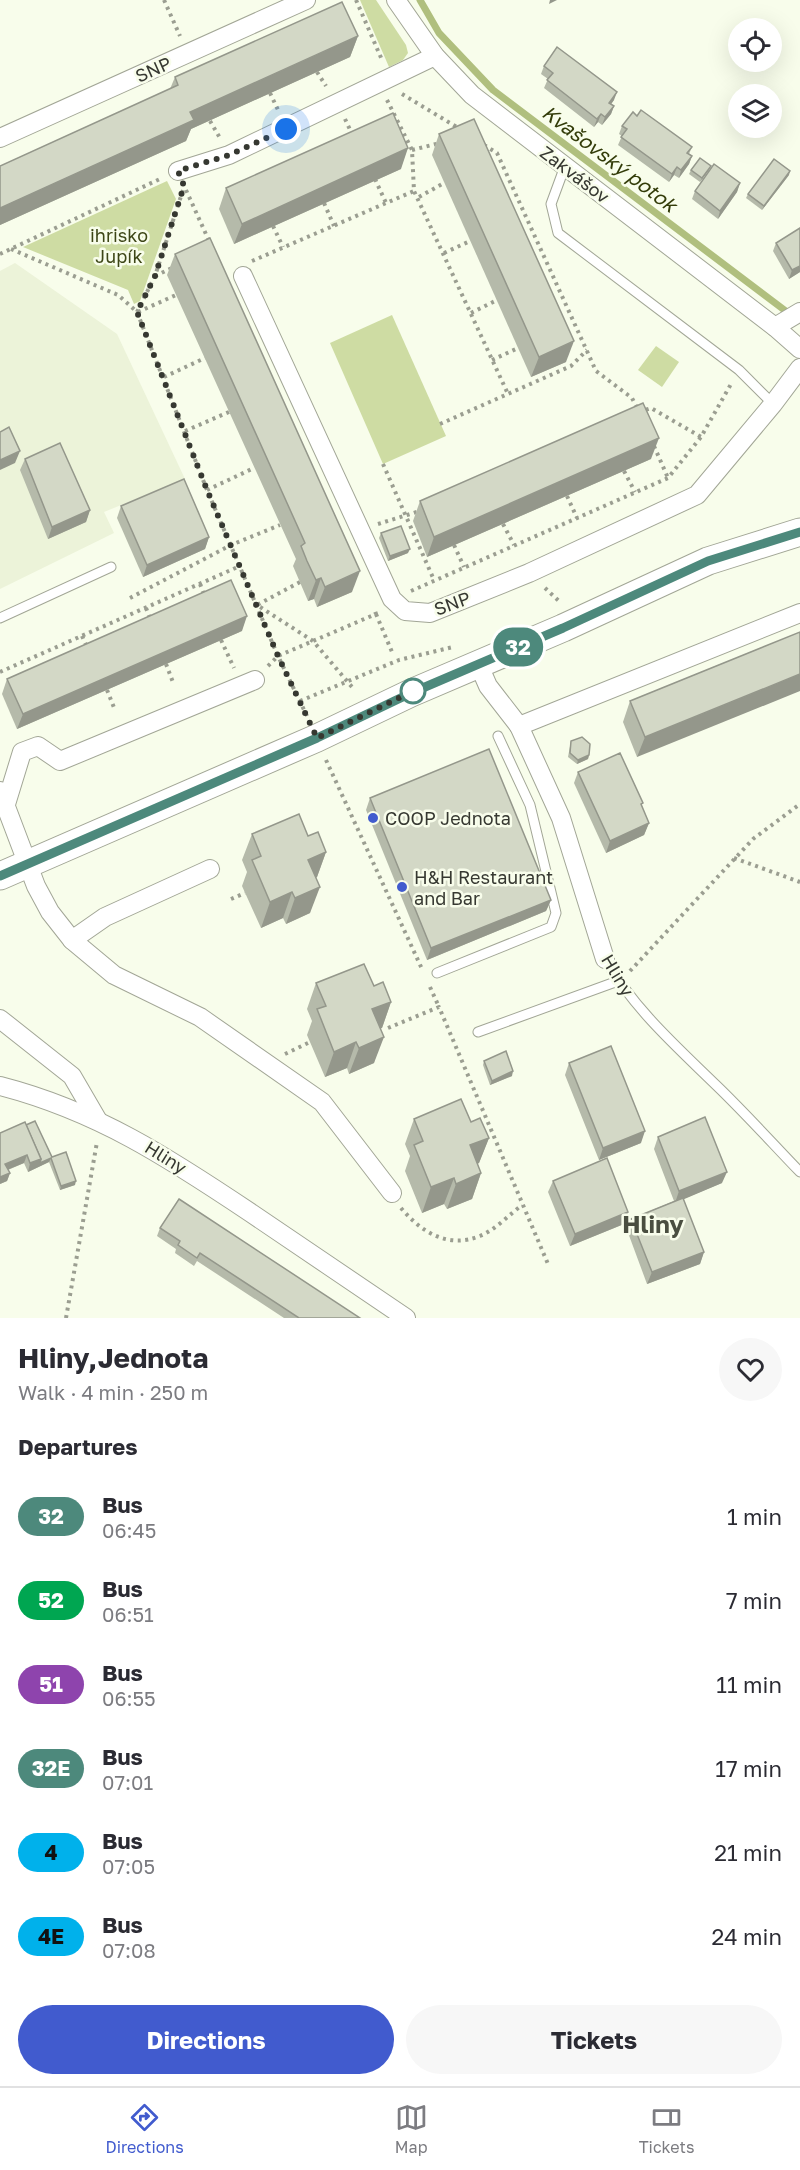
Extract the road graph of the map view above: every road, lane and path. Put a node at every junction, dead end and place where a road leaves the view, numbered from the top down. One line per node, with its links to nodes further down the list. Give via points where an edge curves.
1 (164, 0): 5 (path)
2 (306, 0): 5 (street, SNP)
3 (356, 0): 7 (path)
4 (396, 0): 6 (street, Zakvášov)
5 (188, 53): 10 (street, SNP)
6 (435, 56): 7 (street); 9 (street, Zakvášov, via 472,95)
7 (385, 82): 8 (street); 9 (path, via 469,135); 14 (path)
8 (338, 104): 13 (path); 18 (street, via 229,155)
9 (497, 114): 17 (street, Zakvášov)
10 (0, 138)
11 (446, 141): 14 (path)
12 (478, 141): 15 (path)
13 (357, 145)
14 (412, 150): 21 (path)
15 (497, 153): 16 (path); 25 (path)
16 (489, 161)
17 (565, 166): 44 (street, Zakvášov); 53 (lane, via 551,204 558,233)
18 (178, 171): 31 (path)
19 (375, 179): 24 (path)
20 (444, 183): 22 (path)
21 (414, 191): 22 (path); 24 (path)
22 (419, 197): 33 (path)
23 (324, 202): 28 (path)
24 (386, 203): 28 (path)
25 (527, 217): 26 (path); 37 (path)
26 (516, 222)
27 (273, 226): 30 (path)
28 (334, 226): 30 (path)
29 (471, 241): 33 (path)
30 (283, 248): 36 (path)
31 (10, 249): 34 (path); 42 (path, via 118,295)
32 (214, 250): 38 (path, via 184,186)
33 (444, 253): 43 (path)
34 (0, 254)
35 (174, 267): 38 (path)
36 (247, 269): 77 (street)
37 (552, 273): 39 (path); 45 (path)
38 (155, 276): 42 (path)
39 (542, 278)
40 (176, 295): 42 (path)
41 (497, 300): 43 (path)
42 (137, 312): 54 (path)
43 (471, 313): 51 (path)
44 (787, 320): 48 (street, Zakvášov)
45 (577, 328): 46 (path); 49 (path)
46 (566, 333)
47 (518, 348): 51 (path)
48 (800, 349)
49 (587, 350): 55 (path, via 571,366); 58 (path, via 597,371 632,398)
50 (205, 358): 54 (path)
51 (492, 360): 55 (path)
52 (800, 368): 56 (street, SNP)
53 (739, 370): 56 (lane); 63 (path)
54 (164, 377): 62 (path)
55 (508, 394): 61 (path)
56 (773, 404): 89 (street, SNP, via 697,495 529,573 430,613 405,611)
57 (229, 412): 62 (path)
58 (639, 412): 59 (path); 60 (path); 63 (path, via 651,408)
59 (630, 416)
60 (644, 423)
61 (440, 424)
62 (185, 431): 69 (path)
63 (701, 437): 68 (path)
64 (653, 445): 68 (path)
65 (383, 464): 73 (path)
66 (254, 468): 69 (path)
67 (624, 471): 70 (path)
68 (668, 478): 70 (path)
69 (207, 490): 79 (path)
70 (635, 492): 74 (path)
71 (567, 496): 74 (path)
72 (429, 507): 73 (path)
73 (408, 517): 77 (path); 85 (path)
74 (577, 518): 81 (path)
75 (503, 524): 81 (path)
76 (280, 525): 79 (path)
77 (360, 528): 89 (street)
78 (800, 532): 104 (main road, via 708,561)
79 (231, 545): 82 (path); 88 (path)
80 (454, 545): 84 (path)
81 (514, 545): 84 (path)
82 (240, 566): 87 (path); 92 (path)
83 (111, 567): 96 (lane)
84 (464, 567): 85 (path)
85 (434, 580): 89 (path)
86 (300, 582): 92 (path)
87 (200, 584): 90 (path); 93 (path)
88 (130, 598)
89 (392, 599)
90 (208, 603)
91 (372, 604): 95 (path)
92 (256, 605): 100 (path); 103 (path)
93 (146, 608): 97 (path); 98 (path)
94 (800, 613): 114 (street)
95 (376, 614): 100 (path); 101 (path)
96 (0, 618)
97 (154, 627)
98 (82, 636): 102 (path); 106 (path)
99 (221, 640): 109 (path)
100 (313, 641): 103 (path); 111 (path)
101 (392, 652)
102 (91, 655)
103 (278, 656): 109 (path); 116 (path)
104 (478, 663): 114 (street, Hliny, via 488,686); 116 (main road)
105 (166, 664): 110 (path)
106 (15, 666): 107 (path); 108 (path)
107 (0, 672)
108 (19, 675)
109 (248, 682): 117 (street, via 60,761 38,746 22,752)
110 (174, 685)
111 (352, 687)
112 (107, 690): 113 (path)
113 (115, 710)
114 (519, 726): 127 (street, Hliny, via 561,818)
115 (498, 736): 128 (lane, via 536,823 555,921 551,927)
116 (321, 748): 120 (main road); 130 (path)
117 (3, 797): 120 (street)
118 (800, 804): 119 (path)
119 (734, 858): 123 (path); 129 (path, via 650,952)
120 (27, 866): 122 (main road); 126 (street, via 50,912)
121 (210, 868): 126 (street, via 105,917)
122 (0, 876)
123 (800, 882)
124 (245, 893): 125 (path)
125 (231, 899)
126 (72, 940): 137 (street, via 114,975 200,1017 322,1102)
127 (605, 959): 129 (lane, Hliny)
128 (437, 974)
129 (618, 981): 133 (lane); 136 (lane, Hliny, via 655,1027)
130 (439, 1007): 132 (path); 138 (path)
131 (0, 1019): 135 (street, via 72,1076)
132 (388, 1028)
133 (478, 1032)
134 (0, 1086): 135 (street, Hliny)
135 (97, 1119): 140 (path, via 98,1149); 141 (street, Hliny, via 163,1155)
136 (800, 1172)
137 (392, 1193): 138 (path, via 418,1227 449,1242 480,1236)
138 (522, 1205): 139 (path)
139 (548, 1264)
140 (66, 1318)
141 (406, 1318)

